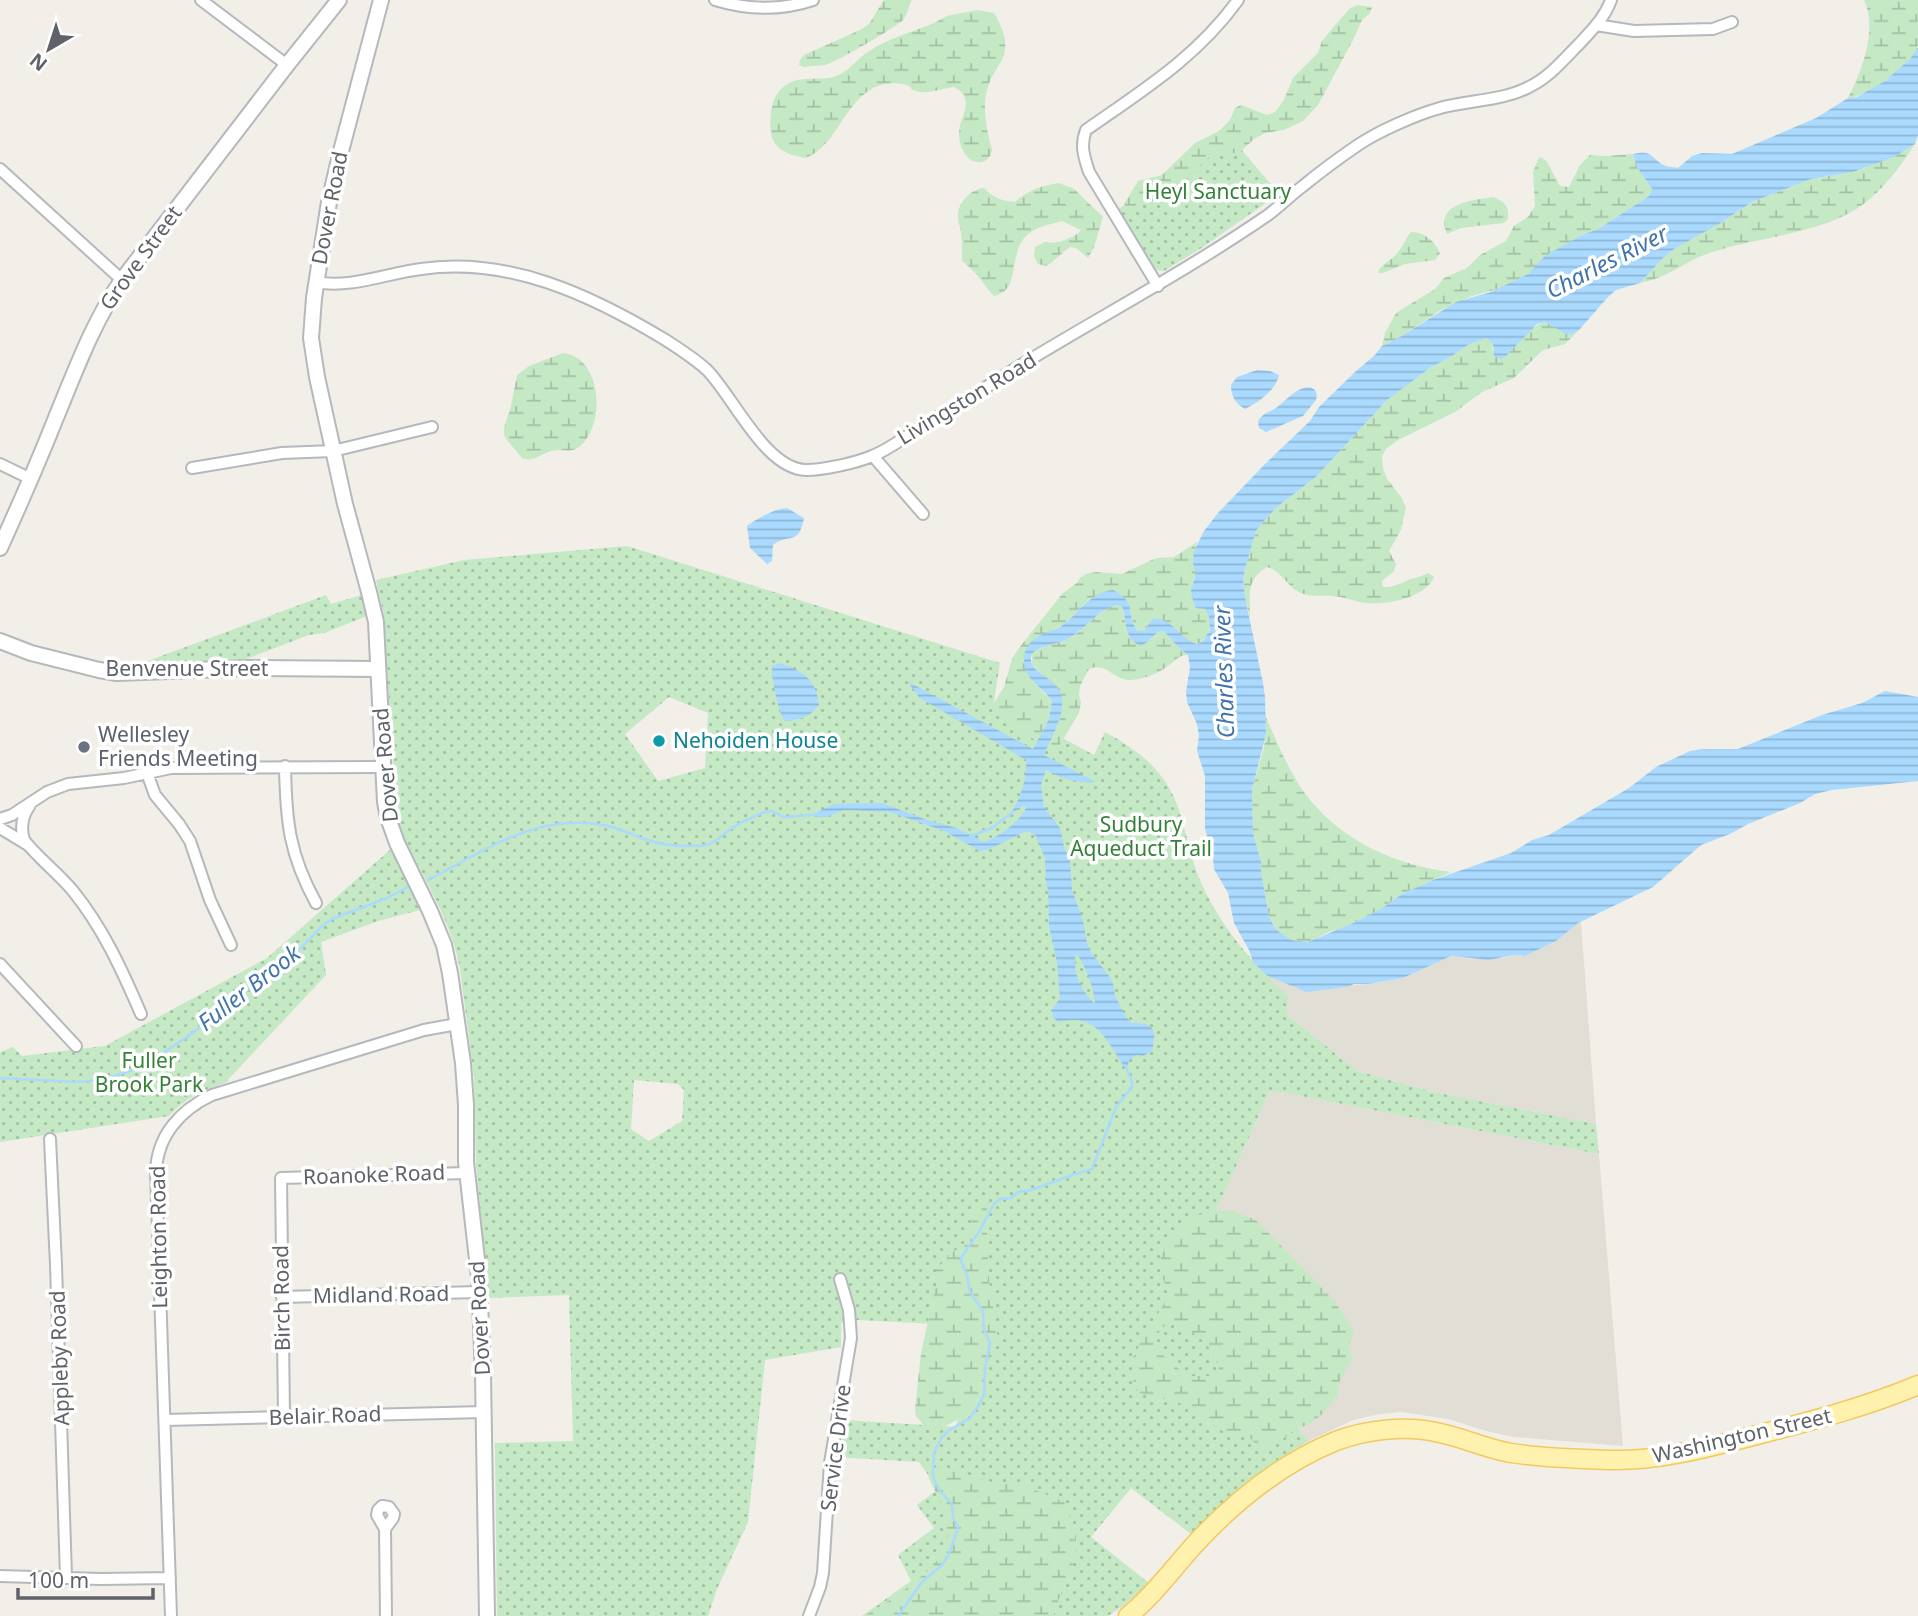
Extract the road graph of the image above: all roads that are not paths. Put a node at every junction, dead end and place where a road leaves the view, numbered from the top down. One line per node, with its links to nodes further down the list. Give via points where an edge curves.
1 (201, 0): 10 (street)
2 (339, 0): 10 (street, Grove Street)
3 (382, 0): 13 (street, Dover Road, via 337,166)
4 (715, 0): 5 (street, via 774,9)
5 (813, 0)
6 (1238, 0): 14 (street, via 1197,48 1086,130 1082,140 1089,172)
7 (1611, 0): 9 (street, Livingston Road)
8 (1732, 22): 9 (street, via 1713,29 1634,31)
9 (1596, 25): 14 (street, Livingston Road, via 1549,76 1527,89 1441,108 1384,130 1272,212)
10 (287, 65): 12 (street, Grove Street)
11 (0, 169): 12 (street)
12 (122, 280): 20 (street, Grove Street, via 93,327)
13 (316, 282): 16 (street, Dover Road, via 312,349); 17 (street, Livingston Road, via 337,284 443,267 537,278 578,293 685,353 708,371 756,437 795,469 827,468)
14 (1158, 286): 17 (street, Livingston Road)
15 (432, 427): 16 (street)
16 (333, 451): 19 (street, via 275,453); 24 (street, Dover Road, via 374,611)
17 (873, 456): 21 (street)
18 (0, 464): 20 (street)
19 (192, 468)
20 (31, 479): 22 (street, Grove Street)
21 (923, 514)
22 (0, 548)
23 (0, 641): 24 (street, Benvenue Street, via 30,653 117,673)
24 (378, 669): 26 (street, Dover Road)
25 (285, 766): 26 (street); 27 (street, via 187,767); 32 (street, via 292,847)
26 (383, 767): 36 (street, Dover Road, via 388,818 441,937)
27 (147, 773): 28 (street, via 68,784); 33 (street, via 155,795 190,841)
28 (31, 802): 29 (street); 31 (street, via 22,828)
29 (0, 819)
30 (0, 828): 31 (street)
31 (29, 846): 35 (street, via 96,922)
32 (316, 903)
33 (231, 945)
34 (0, 964): 37 (street)
35 (141, 1014)
36 (457, 1024): 39 (street, Dover Road, via 465,1090); 47 (street, Leighton Road, via 424,1030 212,1096 189,1108 170,1129 158,1151 156,1172)
37 (76, 1046)
38 (50, 1139): 50 (street, Appleby Road)
39 (467, 1173): 40 (street, Roanoke Road); 42 (street, Dover Road)
40 (281, 1178): 43 (street, Birch Road)
41 (840, 1279): 55 (street, Service Drive, via 850,1316 851,1343 832,1452 823,1573)
42 (479, 1292): 43 (street, Midland Road); 45 (street, Dover Road)
43 (282, 1297): 46 (street, Birch Road)
44 (1918, 1385): 56 (main road, Washington Street, via 1792,1426 1641,1460 1511,1453 1425,1430 1347,1437 1295,1462 1246,1496)
45 (484, 1412): 46 (street, Belair Road); 54 (street, Dover Road)
46 (284, 1417): 47 (street, Belair Road)
47 (165, 1420): 51 (street, Leighton Road)
48 (386, 1529): 53 (street)
49 (0, 1576): 50 (street)
50 (66, 1577): 51 (street)
51 (170, 1578): 52 (street, Leighton Road)
52 (171, 1616)
53 (386, 1616)
54 (487, 1616)
55 (809, 1616)
56 (1128, 1616)

